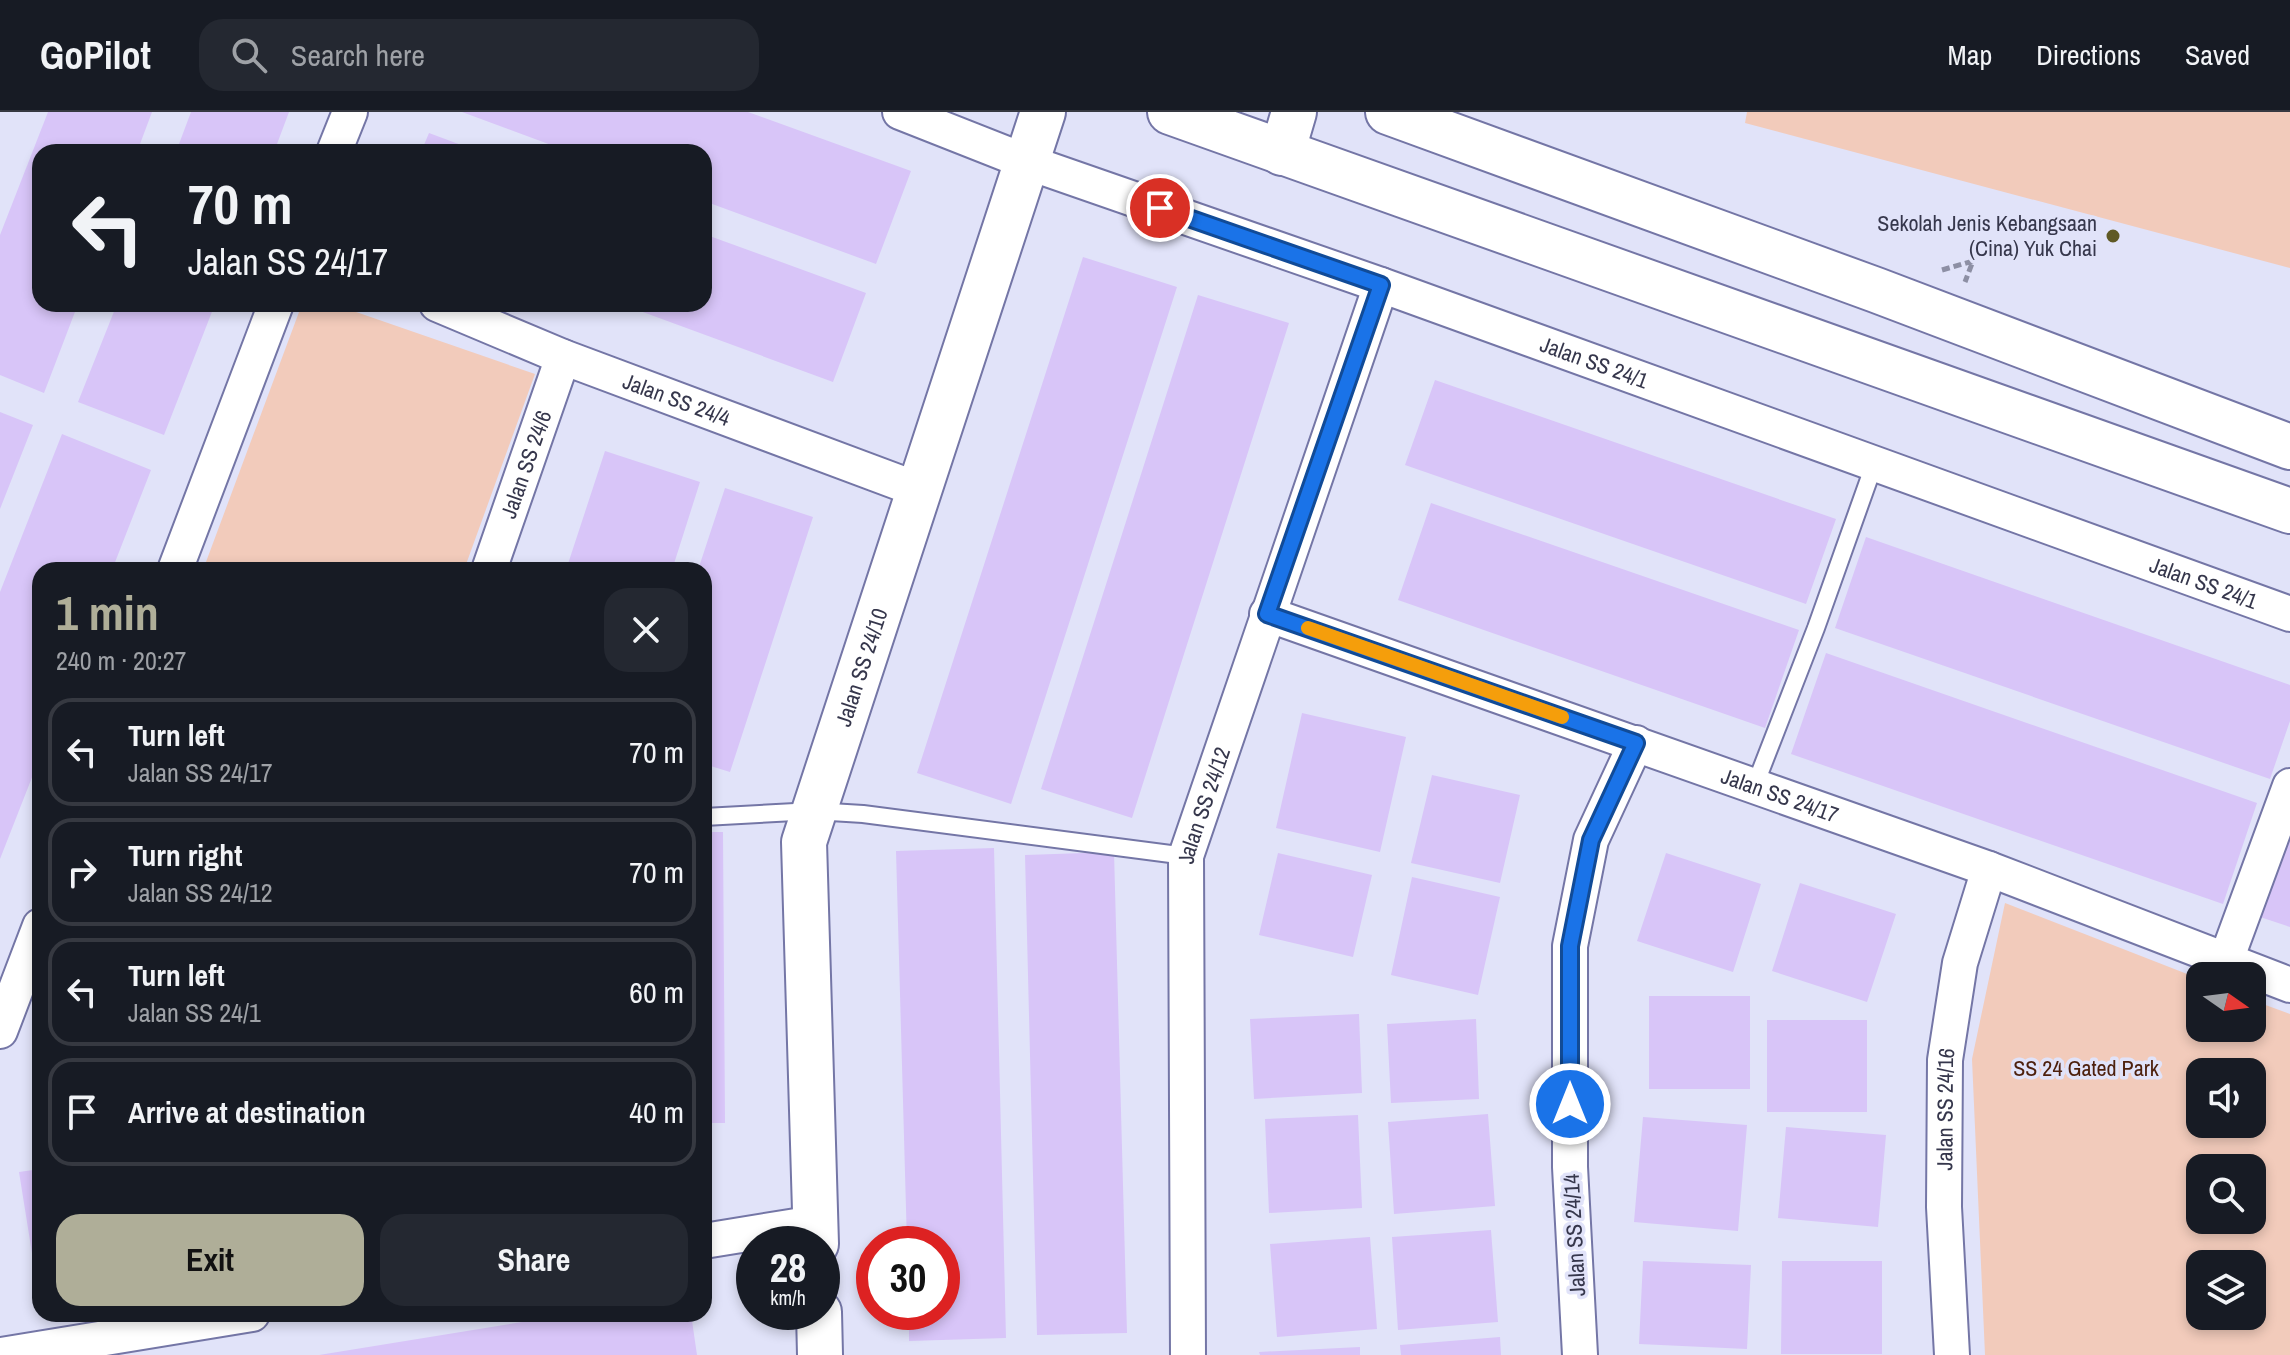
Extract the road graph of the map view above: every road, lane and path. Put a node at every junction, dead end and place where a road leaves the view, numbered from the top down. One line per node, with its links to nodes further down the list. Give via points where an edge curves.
1 (350, 112): 8 (street)
2 (900, 112): 10 (street, Jalan SS 24/1)
3 (1043, 112): 10 (main road, Jalan SS 24/10)
4 (1170, 112): 7 (main road)
5 (1294, 112): 9 (main road)
6 (1388, 112): 15 (main road)
7 (1245, 125): 9 (main road)
8 (337, 144)
9 (1282, 153): 18 (main road)
10 (1027, 162): 11 (street, Jalan SS 24/1); 17 (main road, Jalan SS 24/10)
11 (1381, 285): 16 (street, Jalan SS 24/1); 21 (street, Jalan SS 24/12)
12 (273, 312): 19 (street)
13 (456, 312): 14 (street, Jalan SS 24/4)
14 (563, 357): 17 (street, Jalan SS 24/4); 20 (street, Jalan SS 24/6)
15 (2290, 447)
16 (1874, 465): 22 (street, Jalan SS 24/1); 24 (lane)
17 (919, 490): 26 (main road, Jalan SS 24/10)
18 (2290, 511)
19 (178, 562)
20 (492, 562)
21 (1267, 614): 23 (street, Jalan SS 24/17); 28 (street, Jalan SS 24/12)
22 (2290, 614)
23 (1636, 743): 24 (street, Jalan SS 24/17); 43 (street, Jalan SS 24/14, via 1591,840 1570,946 1570,1167)
24 (1755, 785): 29 (street, Jalan SS 24/17)
25 (2288, 799): 30 (street)
26 (814, 811): 27 (lane); 28 (lane); 35 (main road, Jalan SS 24/10, via 804,842)
27 (712, 817)
28 (1186, 856): 42 (street, Jalan SS 24/12)
29 (1989, 869): 30 (street, Jalan SS 24/17); 44 (street, Jalan SS 24/16, via 1960,963 1945,1060 1944,1207)
30 (2226, 960): 32 (street, Jalan SS 24/17)
31 (32, 965): 33 (street)
32 (2290, 985)
33 (27, 990): 34 (street)
34 (0, 1031)
35 (816, 1226)
36 (736, 1239): 37 (street)
37 (712, 1240)
38 (203, 1322): 40 (street)
39 (819, 1330): 41 (main road)
40 (1, 1355)
41 (820, 1355)
42 (1188, 1355)
43 (1580, 1355)
44 (1952, 1355)

